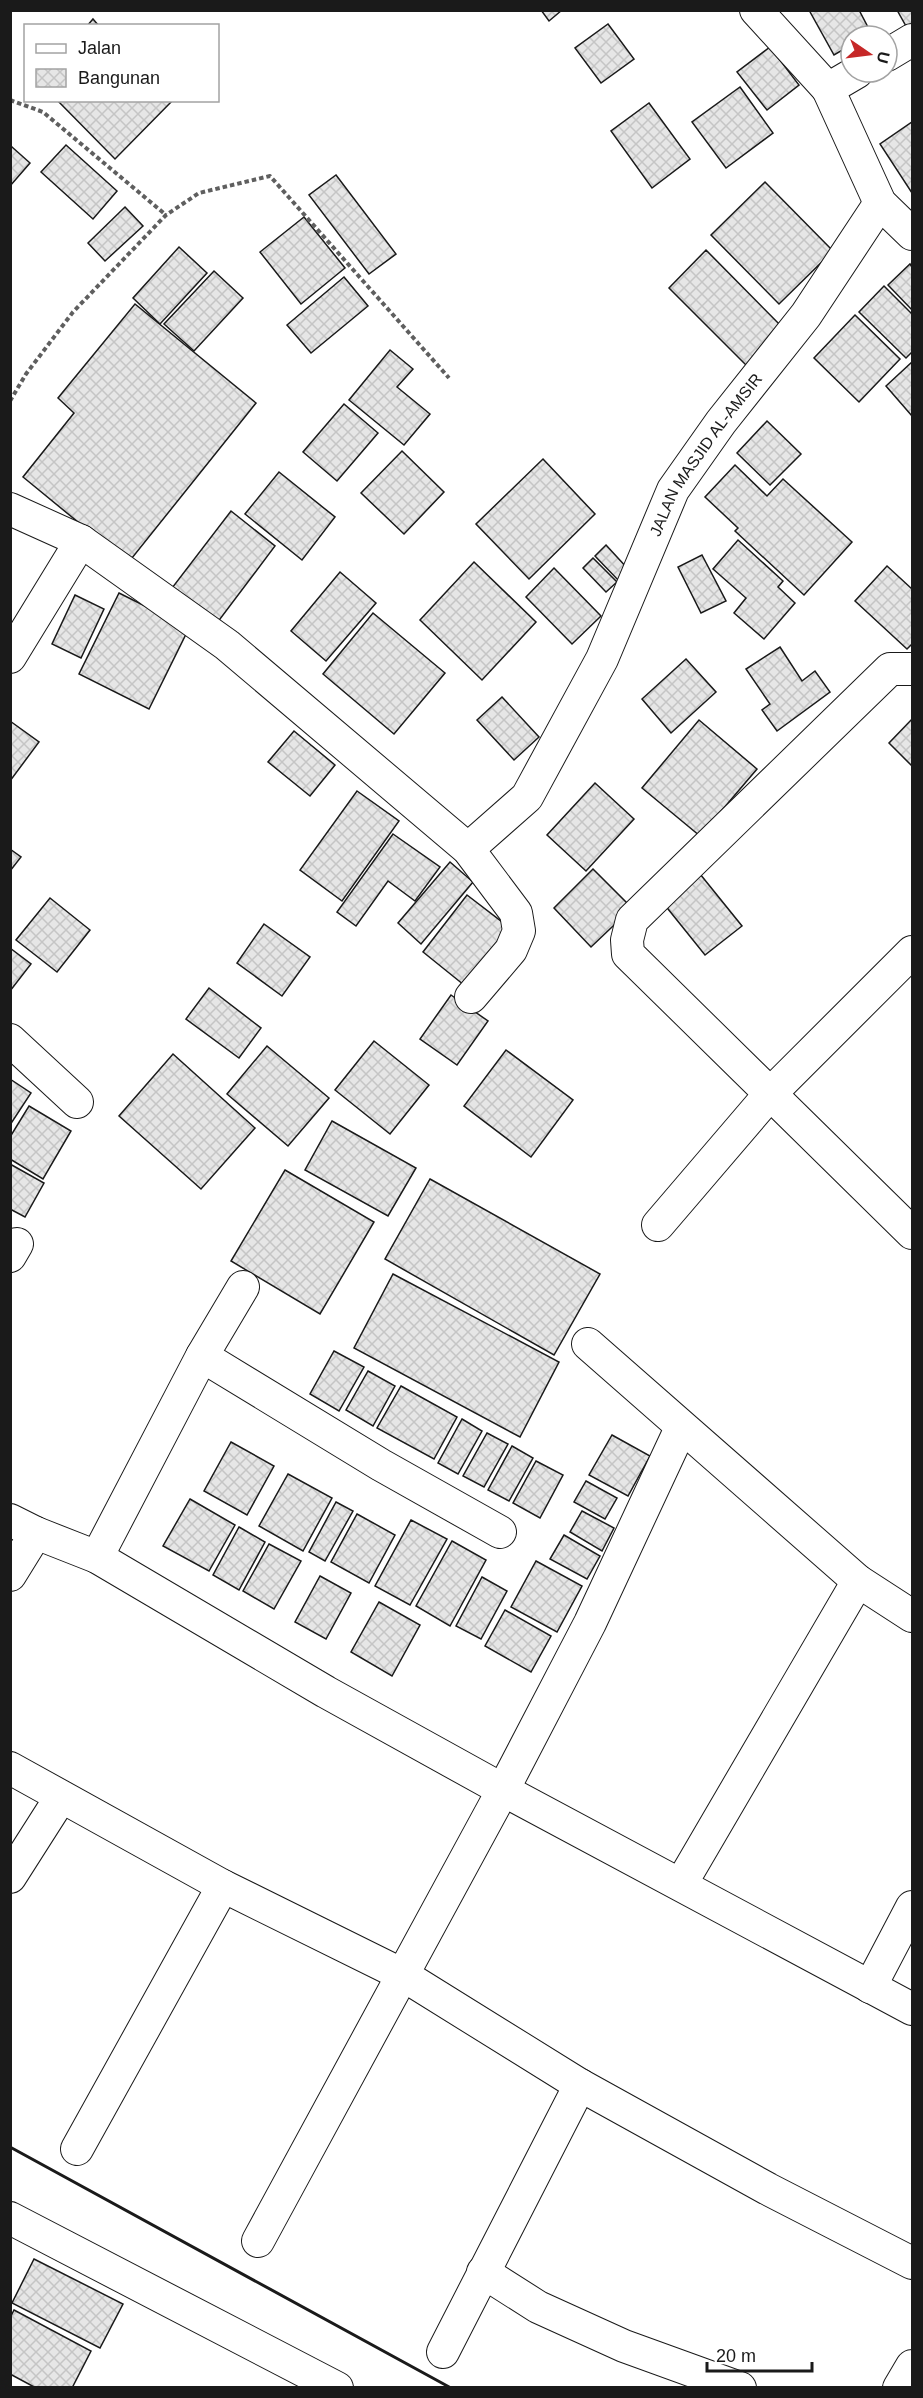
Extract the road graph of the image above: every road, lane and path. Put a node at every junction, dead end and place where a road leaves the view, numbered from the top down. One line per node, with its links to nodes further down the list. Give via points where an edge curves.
1 (756, 10): 5 (street)
2 (912, 40): 3 (street)
3 (899, 48)
4 (839, 83): 5 (street)
5 (828, 89): 7 (street)
6 (10, 100): 8 (path, via 42,112)
7 (880, 203): 9 (street); 16 (street, JALAN MASJID AL-AMSIR, via 806,315 673,490 602,659 526,798)
8 (166, 215): 10 (path, via 199,193 270,176); 11 (path, via 73,312)
9 (912, 234)
10 (449, 378)
11 (10, 401)
12 (10, 509): 13 (street)
13 (81, 541): 14 (street); 16 (street, via 227,645)
14 (10, 657)
15 (912, 669): 20 (street, via 890,669 632,921 628,954)
16 (468, 849): 18 (street, via 516,913 519,931 511,950)
17 (912, 952): 20 (street)
18 (471, 997)
19 (10, 1040): 21 (street)
20 (770, 1094): 22 (street); 23 (street)
21 (77, 1102)
22 (658, 1225)
23 (912, 1233)
24 (243, 1287): 26 (street)
25 (588, 1344): 27 (street)
26 (202, 1356): 29 (street); 30 (street)
27 (681, 1428): 32 (street); 35 (street, via 590,1623)
28 (23, 1526): 30 (street); 31 (street)
29 (500, 1532)
30 (97, 1557): 35 (street, via 326,1692)
31 (10, 1575)
32 (858, 1581): 33 (street); 38 (street)
33 (912, 1616)
34 (10, 1768): 36 (street)
35 (503, 1790): 38 (street); 41 (street)
36 (61, 1797): 37 (street); 39 (street)
37 (10, 1877)
38 (681, 1884): 42 (street)
39 (223, 1886): 41 (street); 45 (street)
40 (912, 1907): 42 (street)
41 (403, 1975): 44 (street); 47 (street)
42 (870, 1987): 43 (street)
43 (912, 2009)
44 (580, 2085): 48 (street); 49 (street)
45 (77, 2149)
46 (12, 2222): 52 (street)
47 (258, 2241)
48 (912, 2263)
49 (483, 2272): 50 (street); 53 (street, via 538,2307 624,2346)
50 (443, 2352)
51 (912, 2366): 54 (street)
52 (337, 2388)
53 (740, 2388)
54 (899, 2388)

